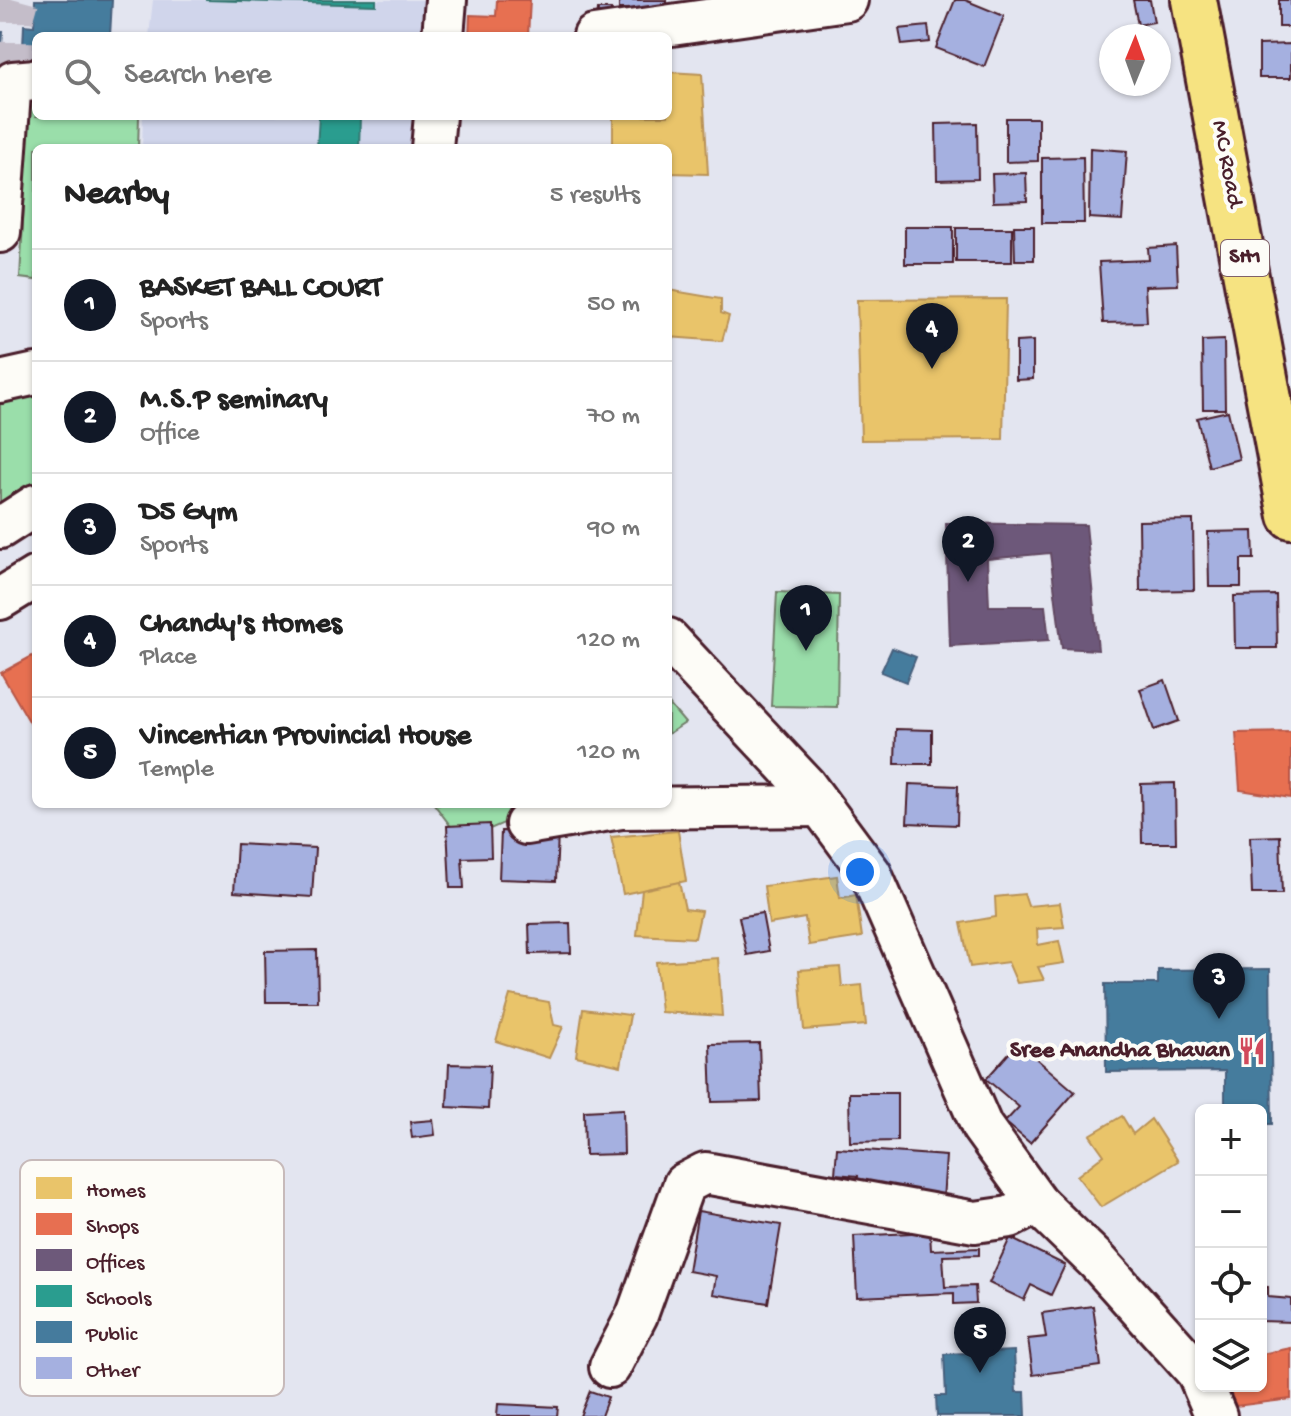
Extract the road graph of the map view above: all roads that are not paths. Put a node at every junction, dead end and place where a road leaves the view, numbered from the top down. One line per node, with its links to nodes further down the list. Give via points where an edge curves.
1 (446, 0): 4 (street)
2 (847, 0): 5 (street)
3 (1194, 0): 13 (main road, MC Road / SH1)
4 (443, 32)
5 (622, 32)
6 (32, 80): 9 (street, via 13,82 10,93)
7 (435, 120): 8 (street)
8 (432, 144)
9 (0, 232)
10 (32, 375): 11 (street)
11 (0, 382)
12 (32, 508): 14 (street)
13 (1291, 516)
14 (0, 528)
15 (32, 579): 16 (street)
16 (0, 599)
17 (672, 643): 18 (street)
18 (820, 806): 19 (street); 22 (street, via 871,874 982,1127)
19 (672, 807)
20 (621, 808): 21 (street)
21 (526, 824)
22 (1037, 1203): 23 (street, via 1010,1217 975,1222 705,1173 684,1184 637,1315); 24 (street)
23 (610, 1367)
24 (1195, 1370)
25 (1206, 1392): 26 (street)
26 (1216, 1416)

